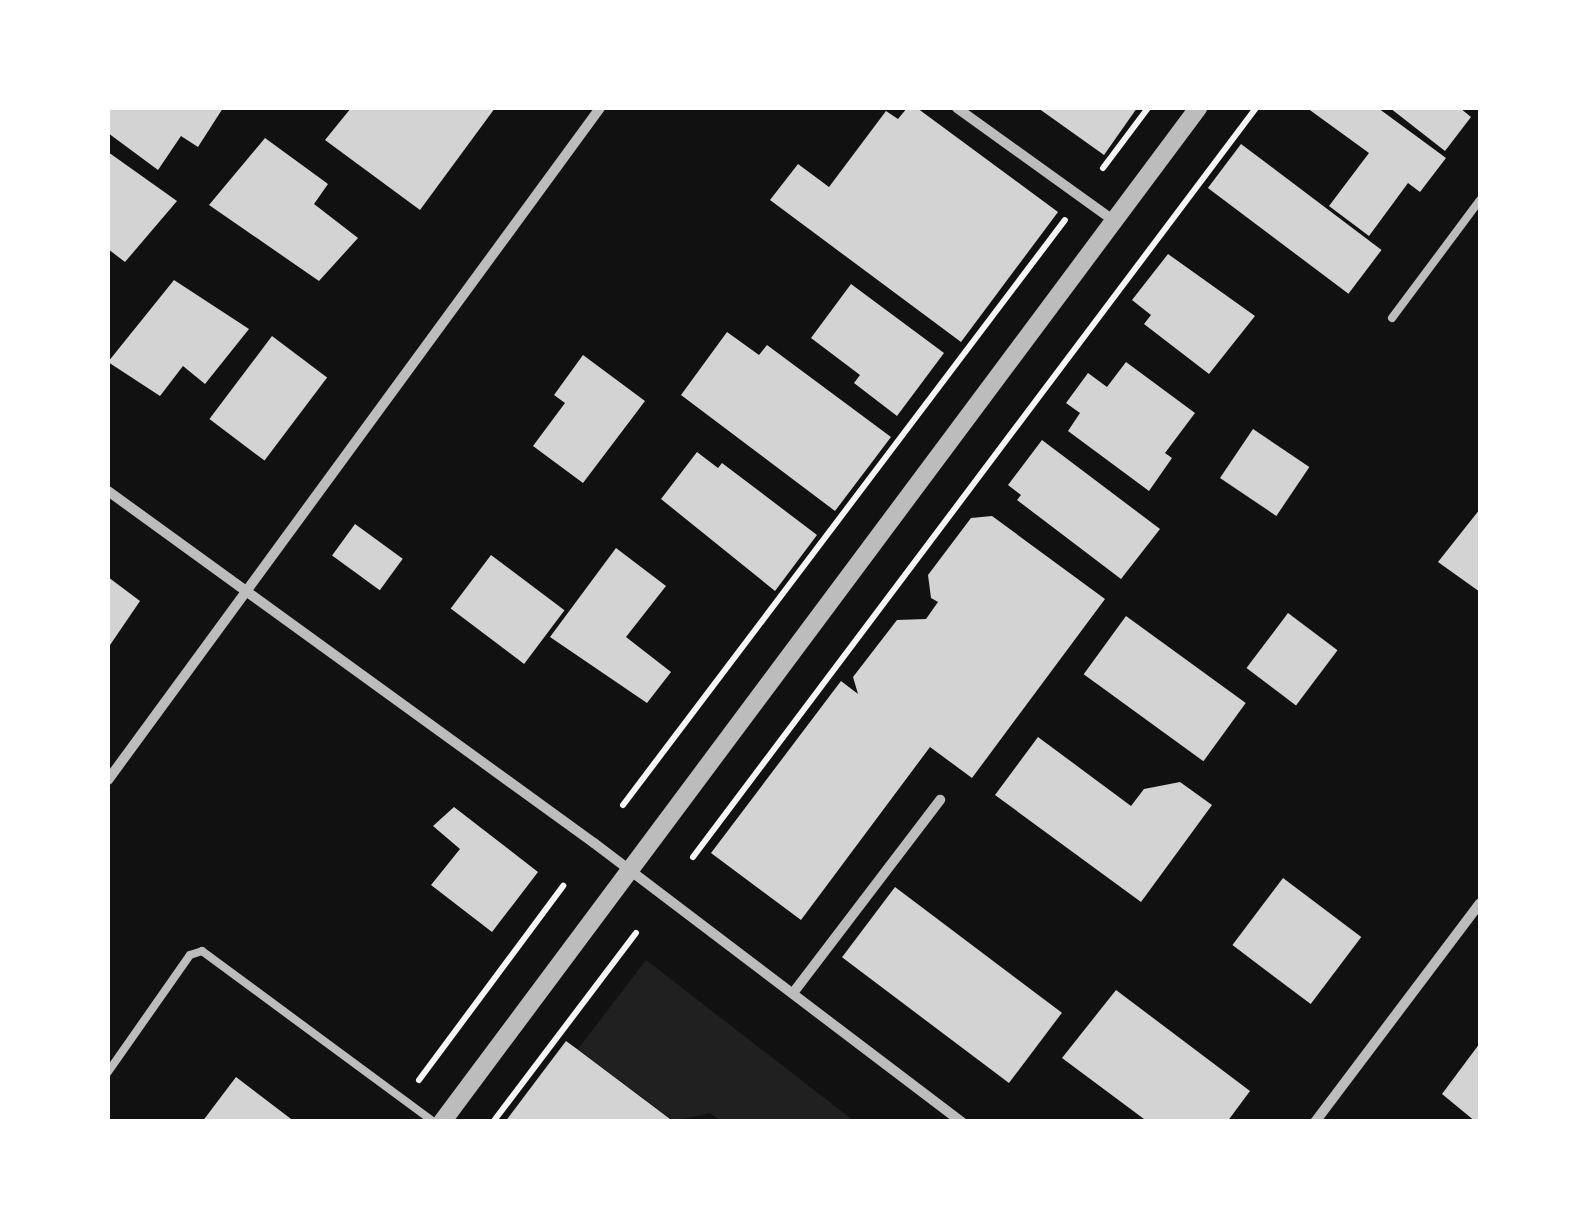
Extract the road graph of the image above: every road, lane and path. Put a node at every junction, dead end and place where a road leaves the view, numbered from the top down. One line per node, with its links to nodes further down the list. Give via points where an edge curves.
1 (600, 108): 12 (street)
2 (957, 108): 9 (street)
3 (1148, 108): 6 (path)
4 (1198, 108): 9 (street)
5 (1256, 108): 16 (path)
6 (1103, 168)
7 (1480, 200): 10 (lane)
8 (1067, 217): 15 (path)
9 (1114, 221): 17 (street)
10 (1392, 318)
11 (108, 491): 12 (street)
12 (245, 590): 13 (street); 17 (street)
13 (108, 780)
14 (940, 800): 21 (street)
15 (622, 805)
16 (693, 857)
17 (630, 871): 21 (street); 25 (street)
18 (563, 886): 23 (path)
19 (1480, 903): 27 (street)
20 (636, 933): 26 (path)
21 (793, 993): 24 (street)
22 (108, 1072): 23 (lane, via 190,954 202,952)
23 (405, 1100): 25 (lane)
24 (956, 1120)
25 (438, 1122)
26 (493, 1122)
27 (1315, 1122)

